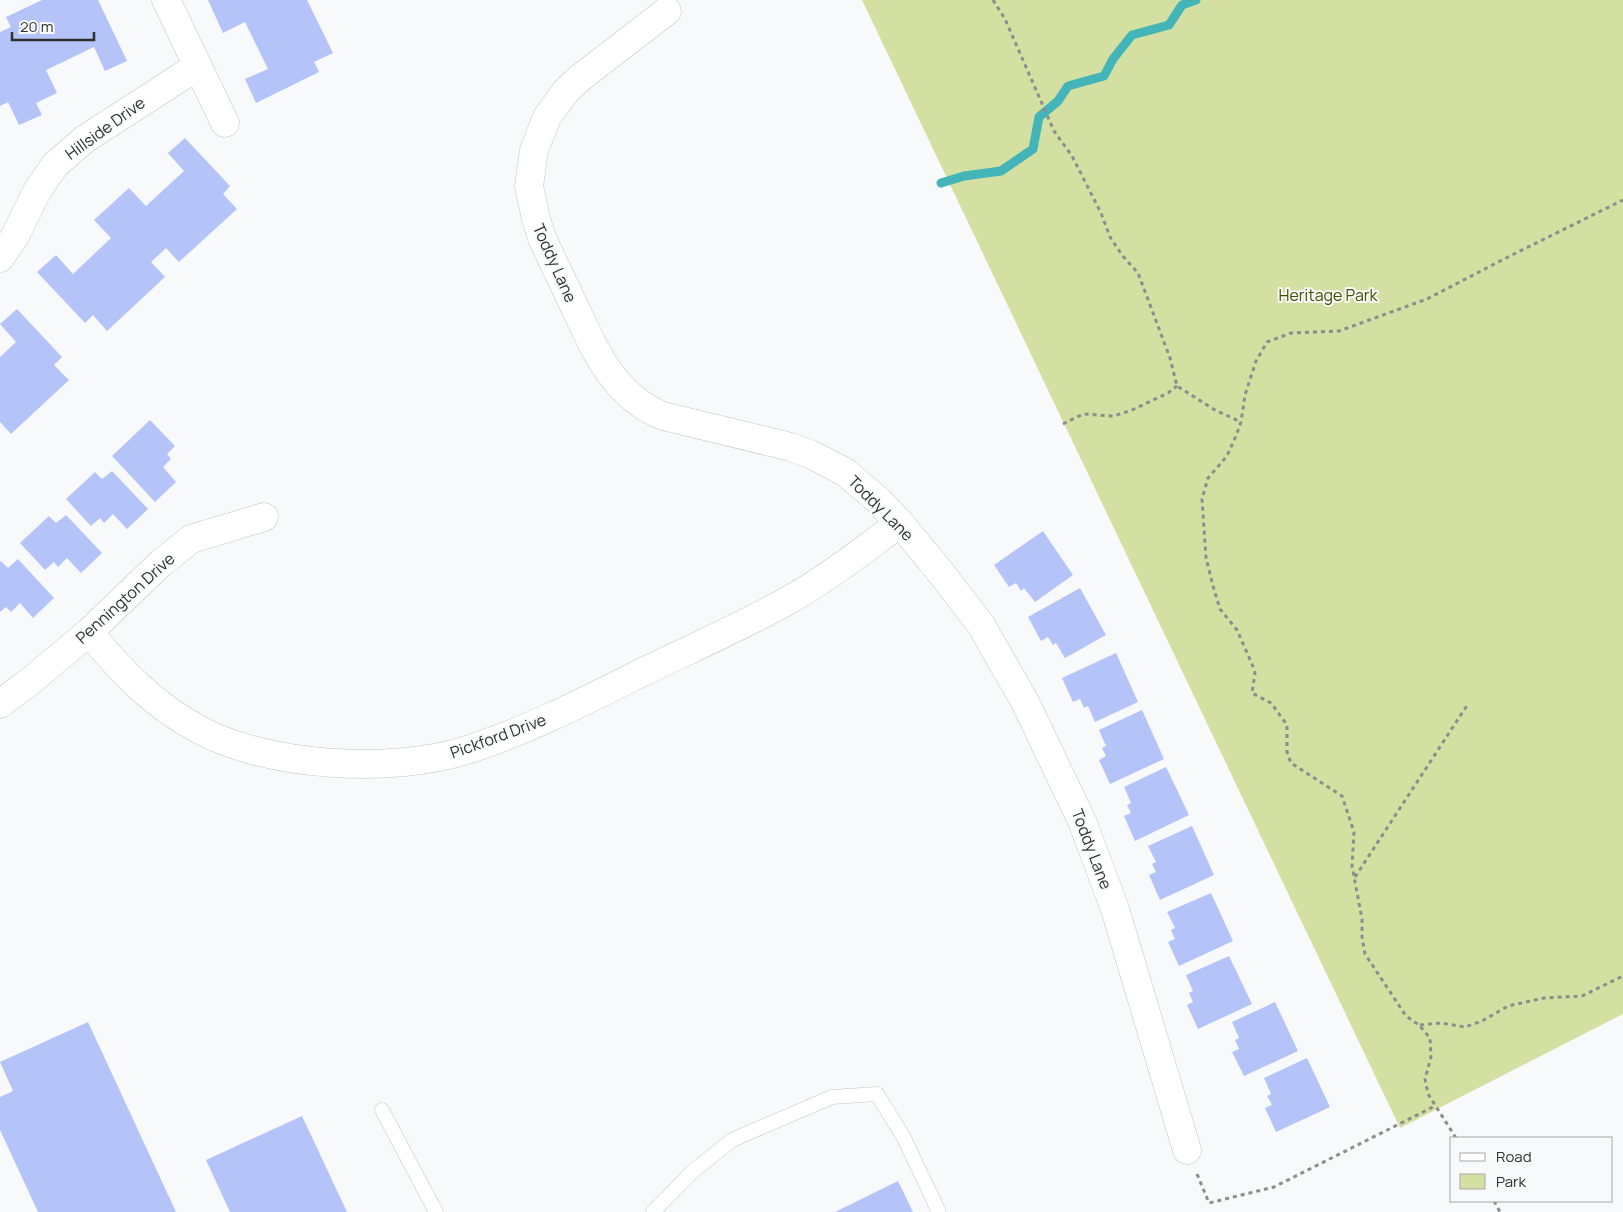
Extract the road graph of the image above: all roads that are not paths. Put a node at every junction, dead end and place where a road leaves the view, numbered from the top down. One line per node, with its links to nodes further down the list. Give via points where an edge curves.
1 (166, 0): 3 (street)
2 (667, 11): 7 (street, Toddy Lane, via 580,78 547,117 534,150 529,186 542,238 602,363 638,403 663,416 791,447 818,458 856,480)
3 (198, 66): 4 (street); 5 (street, Hillside Drive, via 84,139 55,165)
4 (225, 123)
5 (0, 258)
6 (264, 517): 8 (street, Pennington Drive, via 191,539)
7 (900, 523): 8 (street, Pickford Drive, via 813,585 756,618 564,711 473,748 431,759 377,763 318,762 280,756 221,740 197,728 141,690); 11 (street, Toddy Lane, via 981,626 1025,702 1082,821 1115,909)
8 (88, 632): 9 (street, Pennington Drive)
9 (0, 704)
10 (382, 1110): 12 (lane)
11 (1187, 1150)
12 (436, 1212)
13 (653, 1212): 14 (lane, via 691,1173 732,1140 832,1097 877,1094 904,1138)
14 (938, 1212)

